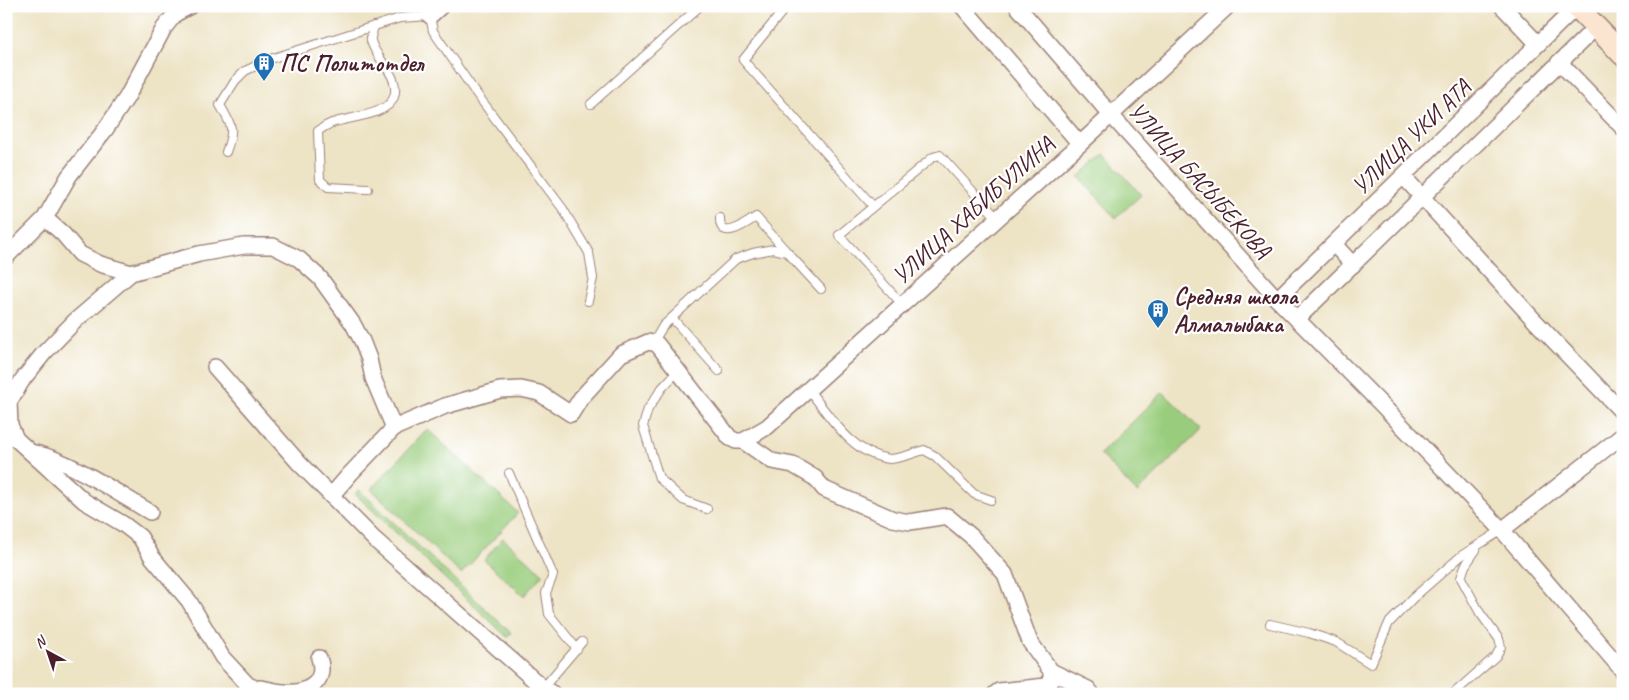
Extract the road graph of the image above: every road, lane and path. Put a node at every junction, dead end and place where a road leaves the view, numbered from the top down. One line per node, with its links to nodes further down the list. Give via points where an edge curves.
1 (190, 6): 24 (street, via 175,14 164,28 127,97 69,176)
2 (700, 6): 15 (lane)
3 (778, 6): 23 (lane, via 782,12 743,60)
4 (962, 6): 18 (street)
5 (1017, 6): 16 (street, УЛИЦА БАСЫБЕКОВА)
6 (1228, 6): 16 (street, УЛИЦА ХАБИБУЛИНА)
7 (1502, 6): 12 (street)
8 (1576, 6): 11 (main road); 12 (street, УЛИЦА УКИ АТА)
9 (436, 11): 10 (lane); 34 (lane, via 433,31 563,209 589,253 593,278)
10 (374, 26): 19 (lane, via 270,59 245,71 220,105 232,127); 21 (lane, via 371,40 392,76 396,91 392,102 378,111 318,131 320,180 328,187)
11 (1596, 27): 13 (main road); 14 (street)
12 (1538, 44): 20 (street, УЛИЦА УКИ АТА)
13 (1623, 55)
14 (1559, 62): 17 (street); 22 (street)
15 (591, 104)
16 (1111, 115): 18 (street, УЛИЦА ХАБИБУЛИНА); 33 (street, УЛИЦА БАСЫБЕКОВА)
17 (1623, 128)
18 (1080, 144): 26 (street, УЛИЦА ХАБИБУЛИНА)
19 (226, 152)
20 (1403, 176): 22 (street); 27 (street, УЛИЦА УКИ АТА)
21 (368, 189)
22 (1423, 197): 30 (street); 43 (street)
23 (873, 206): 26 (lane, via 933,157 940,155); 35 (lane, via 839,235)
24 (45, 218): 29 (street); 31 (street, via 80,254)
25 (720, 218): 28 (lane, via 723,228 729,230 739,228 756,217)
26 (997, 218): 35 (street, УЛИЦА ХАБИБУЛИНА)
27 (1334, 244): 30 (street); 33 (street, УЛИЦА УКИ АТА)
28 (787, 252): 32 (lane); 36 (lane, via 773,249 736,259)
29 (6, 257)
30 (1353, 265): 37 (street)
31 (131, 273): 44 (street, via 199,254 244,246 273,246 299,260 320,278 353,324); 47 (street, via 44,353 9,402 10,425 16,439)
32 (821, 289)
33 (1277, 299): 37 (street, УЛИЦА БАСЫБЕКОВА)
34 (588, 301)
35 (902, 304): 42 (street, УЛИЦА ХАБИБУЛИНА)
36 (672, 318): 38 (lane); 40 (lane)
37 (1297, 319): 53 (street, УЛИЦА БАСЫБЕКОВА)
38 (652, 343): 41 (street, via 657,344); 44 (street, via 621,354 580,398 571,414 540,393 521,389 500,390 445,406)
39 (215, 366): 49 (street, via 299,464)
40 (719, 370)
41 (678, 372): 46 (street, via 730,438); 51 (lane, via 648,409 643,426 659,478 682,500)
42 (808, 389): 46 (street, УЛИЦА ХАБИБУЛИНА, via 767,427); 50 (lane, via 848,438 868,453 891,459 924,450 935,456 974,494)
43 (1623, 413)
44 (394, 428): 49 (street)
45 (1623, 435): 53 (street)
46 (743, 441): 59 (street, via 772,461 793,465 815,478 824,489 893,519 910,522 947,516 971,536 1005,574 1030,642)
47 (25, 448): 52 (street, via 80,472); 62 (street, via 84,501 140,537 152,557 189,601 222,657)
48 (509, 473): 57 (lane, via 553,575 546,593 548,614)
49 (331, 496): 64 (street, via 374,539)
50 (992, 500)
51 (707, 509)
52 (150, 512)
53 (1502, 530): 54 (lane); 60 (street, УЛИЦА БАСЫБЕКОВА)
54 (1481, 544): 55 (lane, via 1441,573 1389,623 1371,664 1336,642); 68 (lane, via 1471,555 1461,578 1501,647 1496,656)
55 (1270, 624)
56 (582, 642): 57 (lane)
57 (577, 649): 64 (lane)
58 (319, 658): 62 (street, via 321,675 316,683 300,692)
59 (1051, 671): 61 (street); 63 (street, via 1051,681)
60 (1623, 671)
61 (1078, 684): 63 (street); 67 (street)
62 (251, 686): 65 (street)
63 (1046, 686): 66 (street)
64 (548, 691)
65 (269, 694)
66 (995, 694)
67 (1092, 694)
68 (1453, 694)

